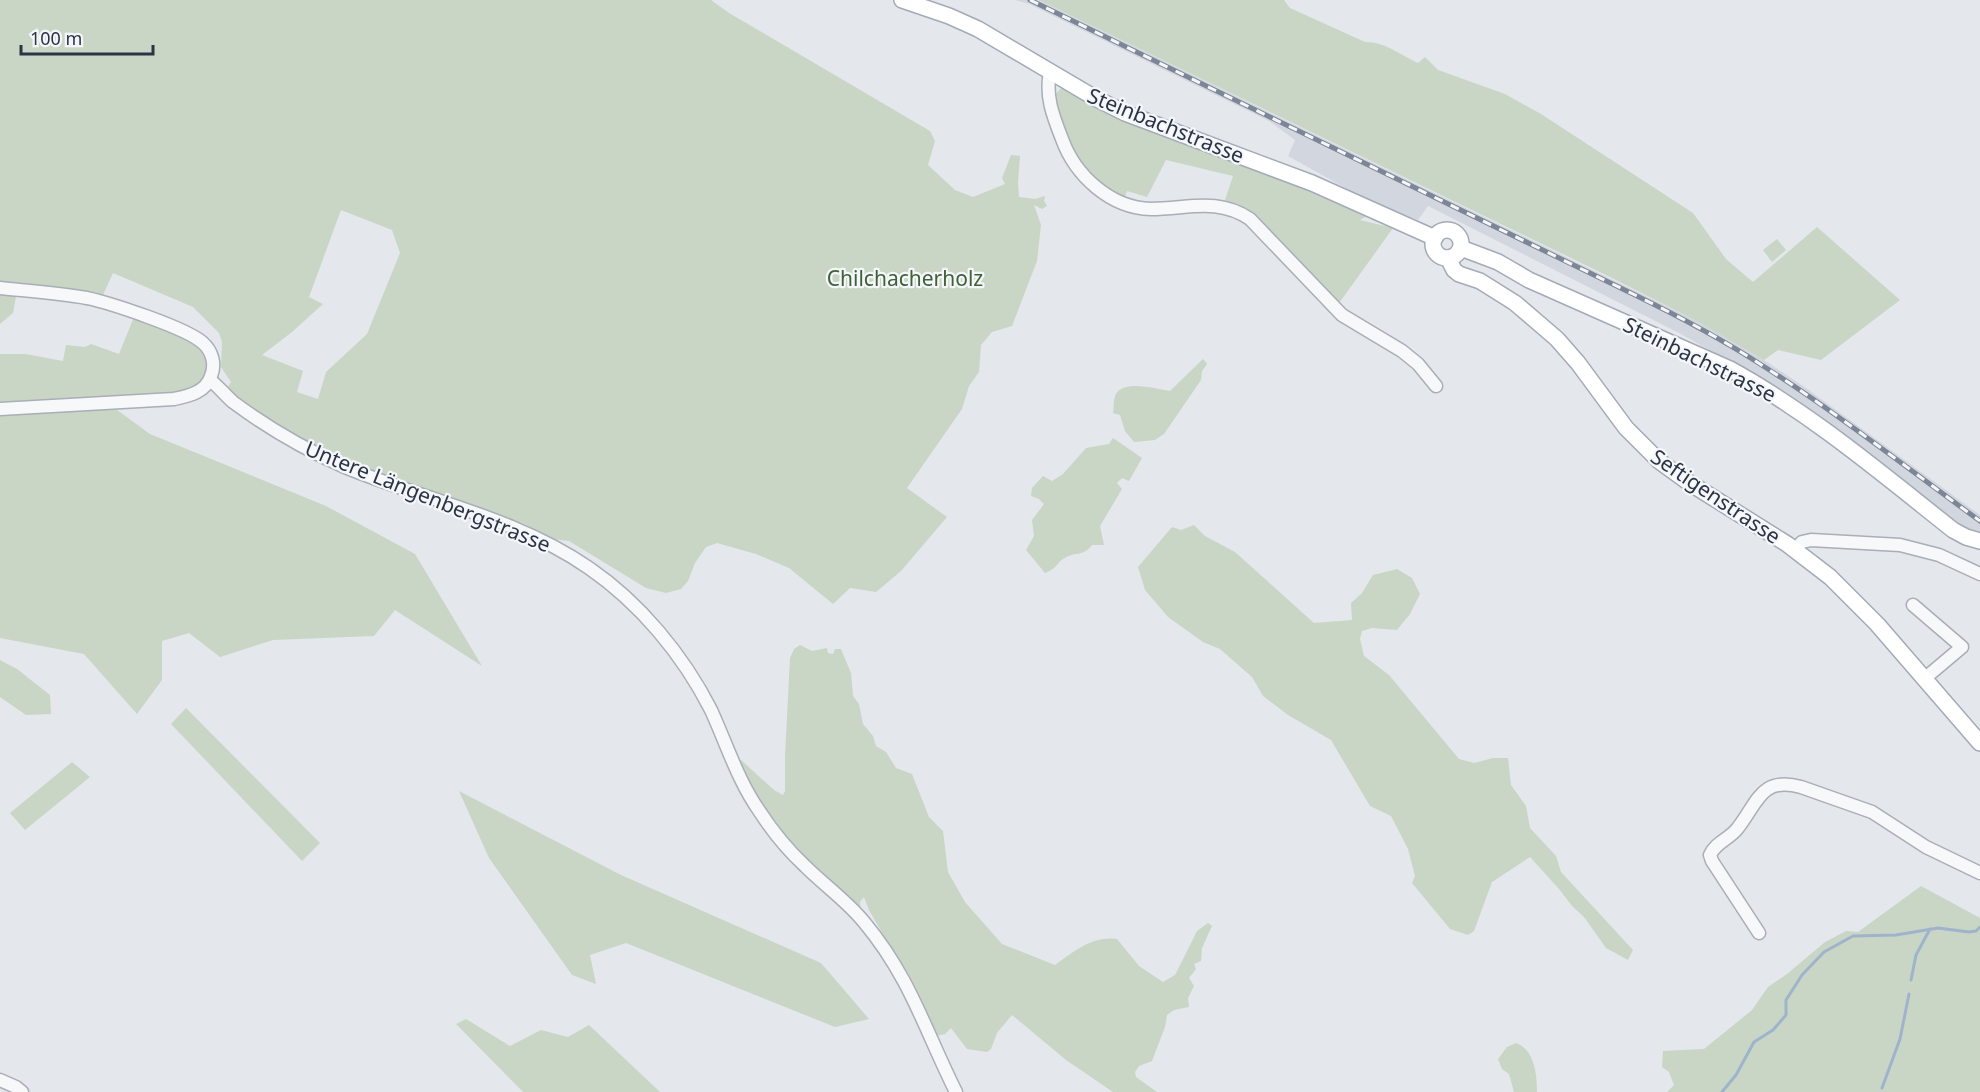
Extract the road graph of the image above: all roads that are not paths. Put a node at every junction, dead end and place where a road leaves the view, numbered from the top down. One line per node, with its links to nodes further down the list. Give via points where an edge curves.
1 (902, 0): 2 (main road, Steinbachstrasse, via 971,26)
2 (1050, 72): 3 (main road, Steinbachstrasse, via 1125,113 1312,183); 8 (street, via 1048,98 1064,146 1072,162 1094,185 1141,208 1224,207 1241,214 1342,315 1401,351)
3 (1435, 238): 4 (main road, Steinbachstrasse, via 1442,232 1454,233); 5 (main road, via 1435,250)
4 (1461, 248): 5 (main road); 10 (main road, Steinbachstrasse, via 1761,386 1876,468 1953,530)
5 (1448, 258): 11 (main road, Seftigenstrasse, via 1459,274 1480,281 1515,303 1557,339 1626,428 1659,461)
6 (0, 288): 7 (street, via 102,302 191,335 212,355)
7 (210, 380): 9 (street, via 198,392 174,399); 20 (street, Untere Längenbergstrasse, via 242,408 314,452 513,526 573,558 623,595 666,641 694,681 743,784 766,821 789,850 862,919 885,948 917,1003)
8 (1436, 386)
9 (0, 409)
10 (1973, 539)
11 (1795, 549): 12 (street, via 1811,540 1900,545 1939,555); 14 (main road, Seftigenstrasse, via 1852,598)
12 (1980, 574)
13 (1913, 605): 14 (street, via 1962,647)
14 (1924, 679): 15 (main road, Seftigenstrasse)
15 (1980, 743)
16 (1980, 873): 17 (street, via 1926,846 1872,812 1801,787 1774,786 1763,791 1737,829 1710,855)
17 (1759, 933)
18 (0, 1080): 19 (street)
19 (22, 1092)
20 (956, 1092)

